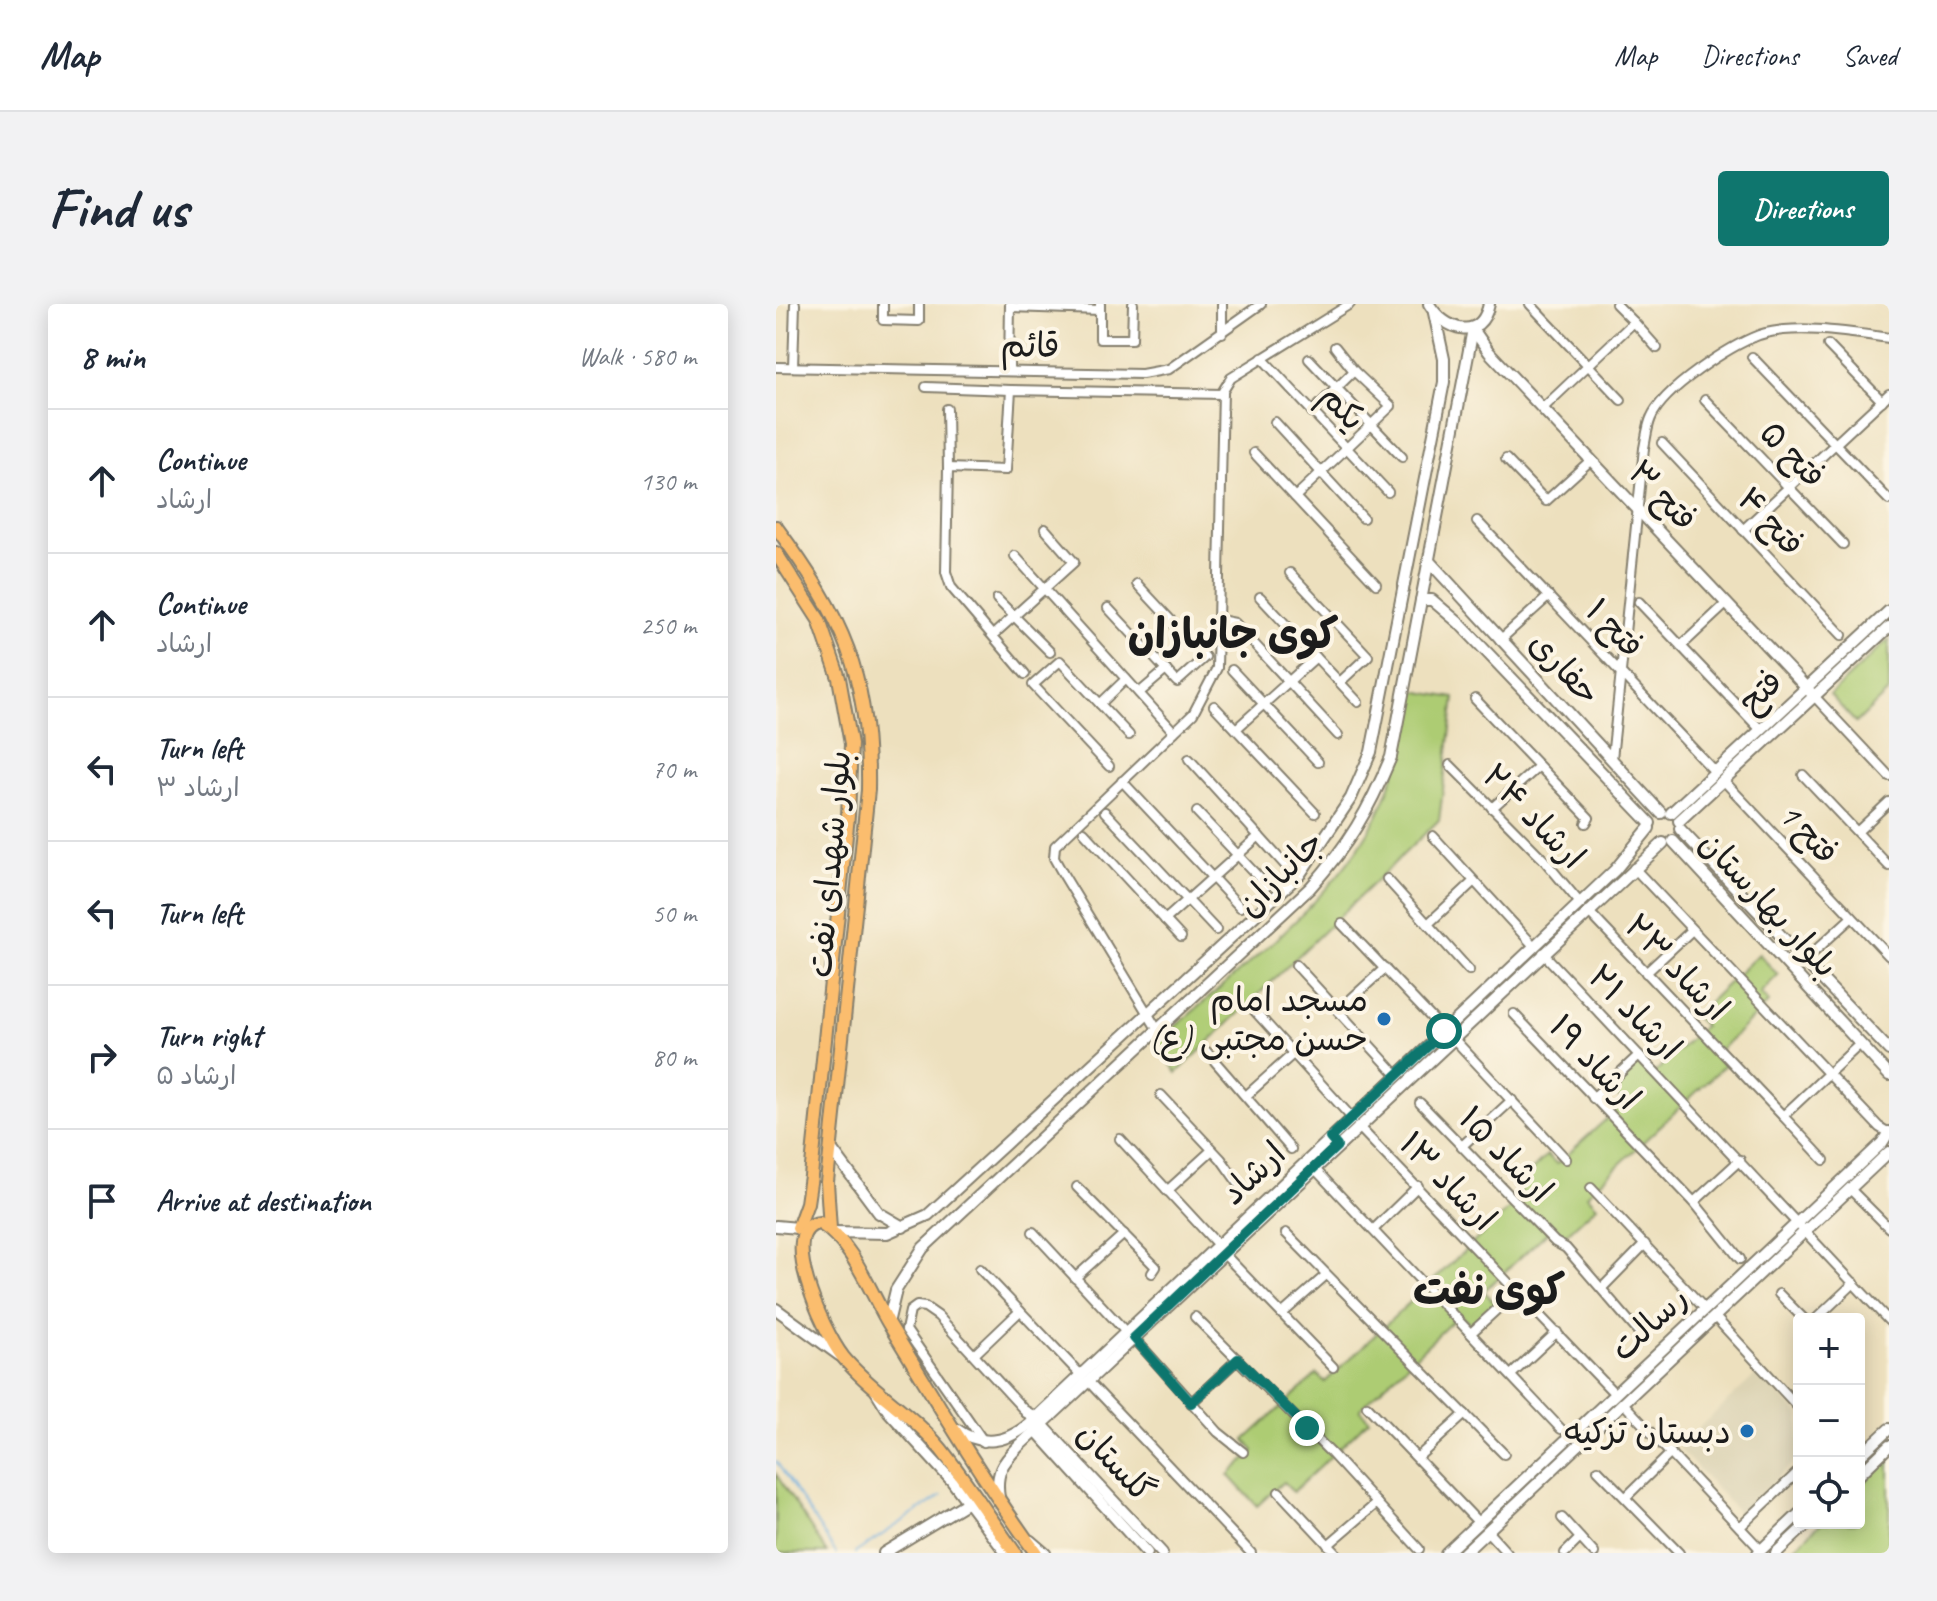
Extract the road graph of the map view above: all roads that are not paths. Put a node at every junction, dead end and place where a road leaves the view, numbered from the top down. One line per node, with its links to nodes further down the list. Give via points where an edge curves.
1 (795, 304): 27 (street)
2 (883, 304): 3 (street, via 883,320 919,321)
3 (919, 304)
4 (1133, 304): 13 (street, via 1132,339 1100,339)
5 (1222, 304): 17 (street)
6 (1261, 304): 17 (street, قائم)
7 (1350, 304): 23 (street)
8 (1418, 304): 14 (street)
9 (1489, 304): 16 (street, via 1484,320)
10 (1530, 304): 25 (street)
11 (1616, 304): 15 (street)
12 (1010, 306): 13 (street); 28 (street)
13 (1100, 307)
14 (1431, 308): 16 (street, via 1454,327); 93 (street, جانبازان, via 1444,382)
15 (1634, 322): 21 (street); 25 (street)
16 (1473, 329): 38 (street, فتح ۳); 64 (street, جانبازان)
17 (1222, 333): 28 (street, قائم, via 1169,369 1142,374)
18 (1889, 338): 55 (street, via 1814,331 1760,335 1709,364 1661,402 1651,417)
19 (1828, 345): 34 (street)
20 (1335, 347): 29 (street)
21 (1657, 348)
22 (1752, 357): 43 (street)
23 (1262, 358): 33 (street, via 1231,378); 39 (street, یکم)
24 (1309, 359): 31 (street)
25 (1588, 365): 35 (street); 38 (street)
26 (776, 367): 27 (street, قائم)
27 (793, 367): 28 (street, قائم)
28 (1009, 370)
29 (1354, 371): 31 (street); 41 (street, via 1391,406)
30 (926, 387): 32 (street)
31 (1337, 389): 39 (street); 41 (street)
32 (1011, 390): 33 (street); 49 (street, via 1006,470)
33 (1223, 394): 78 (street)
34 (1885, 397): 43 (street)
35 (1621, 400)
36 (1705, 400): 51 (street, فتح ۵)
37 (947, 409): 49 (street)
38 (1542, 409): 48 (street, فتح ۳)
39 (1312, 412): 44 (street, یکم)
40 (1275, 422): 50 (street)
41 (1372, 425): 44 (street); 46 (street)
42 (1662, 443): 60 (street, فتح ۴)
43 (1835, 444): 51 (street); 54 (street)
44 (1347, 448): 50 (street); 52 (street, یکم)
45 (1254, 453): 53 (street)
46 (1402, 457)
47 (1506, 459): 48 (street, via 1546,501)
48 (1591, 460): 55 (street, فتح ۳)
49 (948, 468): 80 (street, via 946,572 951,587)
50 (1321, 472): 53 (street); 56 (street)
51 (1789, 487): 60 (street); 61 (street, فتح ۵)
52 (1388, 492)
53 (1295, 497): 67 (street)
54 (1889, 500)
55 (1637, 507): 74 (street, فتح ۳); 88 (street)
56 (1363, 518)
57 (1477, 521): 69 (street, فتح ۱)
58 (776, 527): 184 (main road, بلوار شهدای نفت, via 834,614 859,682 868,731 866,803)
59 (1045, 529): 68 (street, via 1074,562)
60 (1743, 530): 81 (street, فتح ۴)
61 (1843, 544)
62 (776, 553): 202 (main road, بلوار شهدای نفت, via 823,632 839,678 851,744 811,1176)
63 (1015, 556): 68 (street)
64 (1429, 561): 72 (street, جانبازان); 82 (street, حفاری)
65 (1290, 573): 92 (street, via 1368,656)
66 (1137, 584): 86 (street, via 1205,657 1177,682)
67 (1376, 584)
68 (1045, 590): 77 (street); 90 (street)
69 (1549, 596): 82 (street); 88 (street, فتح ۱)
70 (1260, 597): 85 (street)
71 (997, 599): 77 (street)
72 (1421, 600): 95 (street, جانبازان); 126 (street, حفاری, via 1432,600 1459,623)
73 (1639, 602): 83 (street)
74 (1727, 603): 83 (street); 94 (street, فتح ۳)
75 (1108, 608): 86 (street)
76 (1889, 611): 94 (street, فتح)
77 (1014, 617): 80 (street); 84 (street)
78 (1220, 620): 91 (street, via 1235,623); 105 (street, via 1217,668 1193,714)
79 (1889, 627): 97 (street, فتح)
80 (993, 635): 89 (street)
81 (1842, 635)
82 (1500, 640): 109 (street, حفاری)
83 (1681, 646): 104 (street)
84 (1050, 652)
85 (1316, 657): 91 (street); 92 (street)
86 (1166, 670): 96 (street)
87 (1232, 670): 101 (street)
88 (1621, 672): 109 (street); 114 (street, فتح ۱)
89 (1025, 674)
90 (1126, 679): 96 (street); 100 (street)
91 (1289, 681): 101 (street); 107 (street)
92 (1340, 682): 99 (street)
93 (1386, 687): 95 (street); 159 (street, جانبازان, via 1371,752 1329,836 1300,874)
94 (1806, 687): 97 (street, فتح ۳); 104 (street, فتح)
95 (1404, 690): 161 (street, جانبازان, via 1391,757 1347,847 1310,888)
96 (1139, 693): 105 (street)
97 (1815, 697): 116 (street); 118 (street, فتح)
98 (1475, 699): 113 (street)
99 (1358, 702)
100 (1100, 704): 106 (street); 112 (street, via 1060,661 1033,685)
101 (1263, 704): 103 (street); 110 (street)
102 (1214, 706): 103 (street)
103 (1236, 729): 123 (street)
104 (1760, 729): 114 (street, فتح)
105 (1174, 732): 117 (street)
106 (1129, 735)
107 (1338, 735)
108 (1189, 759): 129 (street)
109 (1612, 759): 124 (street, حفاری)
110 (1318, 762)
111 (1450, 765): 120 (street, ارشاد ۲۴)
112 (1109, 766)
113 (1538, 767): 120 (street); 125 (street, via 1589,818)
114 (1715, 772): 124 (street, فتح)
115 (1803, 775): 128 (street)
116 (1889, 776)
117 (1122, 781): 136 (street); 159 (street, via 1059,839 1054,858)
118 (1724, 781): 124 (street, فتح); 143 (street, فتح 1)
119 (1889, 802): 128 (street)
120 (1492, 808): 142 (street, ارشاد ۲۴)
121 (1105, 812): 140 (street)
122 (1197, 812): 132 (street)
123 (1315, 813)
124 (1673, 819): 126 (street, ارشاد); 131 (street, ارشاد); 152 (street, بلوار بهارستان)
125 (1586, 823)
126 (1650, 826): 131 (street, حفاری, via 1653,838); 142 (street, ارشاد)
127 (1084, 832): 144 (street)
128 (1857, 832): 134 (street)
129 (1259, 836): 132 (street); 133 (street)
130 (1433, 836): 138 (street, ارشاد ۲۱)
131 (1668, 842): 135 (street, ارشاد); 164 (street, بلوار بهارستان)
132 (1238, 855): 136 (street); 139 (street)
133 (1286, 866)
134 (1889, 866)
135 (1634, 868): 142 (street, ارشاد); 148 (street)
136 (1212, 878): 140 (street); 141 (street)
137 (1387, 879): 146 (street)
138 (1474, 881): 146 (street); 150 (street, ارشاد ۲۱)
139 (1267, 886)
140 (1188, 900): 144 (street); 147 (street)
141 (1240, 907)
142 (1584, 907): 150 (street, ارشاد); 156 (street, ارشاد ۲۳)
143 (1852, 917): 151 (street, فتح 1); 152 (street)
144 (1165, 920): 149 (street)
145 (1342, 924): 154 (street)
146 (1428, 924): 155 (street)
147 (1216, 930)
148 (1692, 930): 156 (street); 170 (street)
149 (1181, 937)
150 (1539, 949): 162 (street, ارشاد); 163 (street, ارشاد); 168 (street, ارشاد ۲۱)
151 (1889, 956)
152 (1805, 960): 165 (street, بلوار بهارستان)
153 (1296, 965): 158 (street)
154 (1385, 968): 158 (street); 162 (street)
155 (1469, 970)
156 (1646, 973): 178 (street, ارشاد ۲۳)
157 (1253, 1009): 167 (street, ارشاد ۱۳)
158 (1339, 1010): 171 (street)
159 (1146, 1013): 161 (street); 203 (street, جانبازان, via 928,1215)
160 (1514, 1014): 175 (street, ارشاد ۱۹)
161 (1157, 1029): 233 (street, جانبازان, via 923,1248 896,1290)
162 (1444, 1031): 169 (street, ارشاد)
163 (1453, 1038): 169 (street, ارشاد); 176 (street)
164 (1860, 1044): 170 (street); 172 (street, بلوار بهارستان)
165 (1889, 1050)
166 (1206, 1051): 174 (street)
167 (1293, 1054): 174 (street); 179 (street, ارشاد ۱۳)
168 (1639, 1055): 175 (street); 189 (street, ارشاد ۲۱)
169 (1423, 1058): 171 (street, ارشاد); 179 (street, ارشاد)
170 (1828, 1073): 178 (street); 180 (street)
171 (1397, 1075): 179 (street, ارشاد)
172 (1889, 1075)
173 (1161, 1095): 186 (street)
174 (1247, 1095): 185 (street)
175 (1593, 1098): 198 (street, ارشاد ۱۹)
176 (1512, 1100): 183 (street); 188 (street)
177 (1420, 1103): 183 (street, ارشاد ۱۵)
178 (1785, 1118): 190 (street, ارشاد ۲۳)
179 (1355, 1122): 182 (street, ارشاد); 192 (street, ارشاد ۱۳)
180 (1889, 1132): 201 (street, رسالت)
181 (1120, 1139): 197 (street)
182 (1334, 1142): 191 (street, ارشاد); 200 (street, ارشاد)
183 (1462, 1146): 220 (street, ارشاد ۱۵)
184 (830, 1147): 203 (street, via 879,1213); 205 (main road, بلوار شهدای نفت)
185 (1291, 1149)
186 (1212, 1150): 194 (street); 197 (street)
187 (1889, 1152): 196 (street, رسالت)
188 (1566, 1159)
189 (1740, 1160): 198 (street); 201 (street, ارشاد ۲۱)
190 (1824, 1160)
191 (1314, 1168): 200 (street, ارشاد); 206 (street)
192 (1418, 1186): 206 (street); 221 (street, ارشاد ۱۳)
193 (1077, 1187): 209 (street)
194 (1241, 1187)
195 (1591, 1188): 210 (street)
196 (1850, 1189): 201 (street, رسالت); 204 (street)
197 (1167, 1191): 212 (street)
198 (1694, 1202): 213 (street, ارشاد ۱۹)
199 (776, 1226): 202 (street)
200 (1244, 1227): 212 (street, ارشاد)
201 (1801, 1227): 219 (street, ارشاد ۲۱); 223 (street, رسالت)
202 (798, 1228): 205 (main road, via 820,1223); 211 (main road, بلوار شهدای نفت)
203 (905, 1228): 205 (street, جانبازان, via 867,1234)
204 (1889, 1228)
205 (831, 1230): 233 (main road)
206 (1373, 1230): 235 (street)
207 (1033, 1232): 218 (street)
208 (1286, 1233): 217 (street)
209 (1124, 1234): 216 (street, via 1156,1267); 218 (street)
210 (1645, 1244): 220 (street); 225 (street)
211 (787, 1247)
212 (1221, 1250): 229 (street); 236 (street, ارشاد)
213 (1740, 1259)
214 (788, 1264): 239 (main road)
215 (980, 1269): 226 (street)
216 (1152, 1273)
217 (1326, 1275): 229 (street); 251 (street)
218 (1075, 1278): 236 (street)
219 (1854, 1283): 228 (street); 230 (street, ارشاد ۲۱)
220 (1602, 1288): 237 (street, ارشاد ۱۵)
221 (1517, 1291): 234 (street, ارشاد ۱۳); 235 (street)
222 (1779, 1294): 227 (street)
223 (1724, 1300): 225 (street, رسالت); 232 (street, رسالت)
224 (776, 1309): 239 (street)
225 (1705, 1309): 246 (street, رسالت)
226 (1020, 1311): 238 (street); 242 (street)
227 (1798, 1313)
228 (1822, 1313)
229 (1282, 1314): 241 (street)
230 (1887, 1314)
231 (1195, 1317): 240 (street)
232 (1715, 1317): 247 (street); 249 (street, رسالت)
233 (888, 1323): 253 (main road)
234 (1557, 1332): 243 (street); 246 (street, ارشاد ۱۳)
235 (1471, 1333): 243 (street)
236 (1130, 1334): 242 (street, ارشاد); 245 (street, ارشاد); 248 (street)
237 (1641, 1335)
238 (975, 1354): 252 (street, گلستان); 256 (street, گلستان, via 925,1307 910,1311 906,1330)
239 (844, 1358): 244 (main road)
240 (1238, 1359): 248 (street); 270 (street)
241 (1333, 1367)
242 (1079, 1373): 252 (street, ارشاد)
243 (1511, 1375): 254 (street)
244 (868, 1380): 269 (street, via 889,1412); 284 (main road, via 941,1448)
245 (1088, 1381): 252 (street, ارشاد); 289 (street)
246 (1615, 1394): 249 (street); 273 (street, رسالت)
247 (1793, 1402)
248 (1191, 1403): 259 (street)
249 (1623, 1403): 260 (street); 277 (street, رسالت)
250 (1367, 1406): 262 (street)
251 (1465, 1414): 261 (street); 262 (street)
252 (1034, 1421): 256 (street, via 1018,1433); 268 (street, via 1000,1466); 287 (street, گلستان); 288 (street, گلستان)
253 (955, 1429): 256 (street); 268 (main road)
254 (1561, 1429)
255 (1889, 1429): 258 (street)
256 (985, 1442)
257 (1889, 1446): 263 (street)
258 (1865, 1451)
259 (1243, 1452)
260 (1671, 1453): 267 (street); 274 (street)
261 (1504, 1454)
262 (1418, 1457): 273 (street)
263 (1865, 1469)
264 (1598, 1470): 267 (street)
265 (1793, 1477): 274 (street)
266 (1279, 1492): 279 (street)
267 (1626, 1497): 296 (street)
268 (999, 1501): 275 (main road)
269 (968, 1502): 282 (street); 283 (street)
270 (1377, 1503): 279 (street); 280 (street)
271 (1562, 1518): 278 (street)
272 (1793, 1520): 281 (street)
273 (1478, 1522): 277 (street); 291 (street, رسالت)
274 (1740, 1527): 281 (street)
275 (1018, 1528): 285 (main road); 286 (street)
276 (1802, 1529): 297 (street)
277 (1487, 1531): 292 (street, رسالت); 293 (street)
278 (1580, 1538): 294 (street); 295 (street)
279 (1328, 1545): 290 (street)
280 (1419, 1549)
281 (1760, 1552)
282 (884, 1553)
283 (1006, 1553)
284 (1015, 1553)
285 (1036, 1553)
286 (1046, 1553)
287 (1147, 1553)
288 (1162, 1553)
289 (1251, 1553)
290 (1336, 1553)
291 (1446, 1553)
292 (1464, 1553)
293 (1507, 1553)
294 (1565, 1553)
295 (1594, 1553)
296 (1679, 1553)
297 (1776, 1553)

